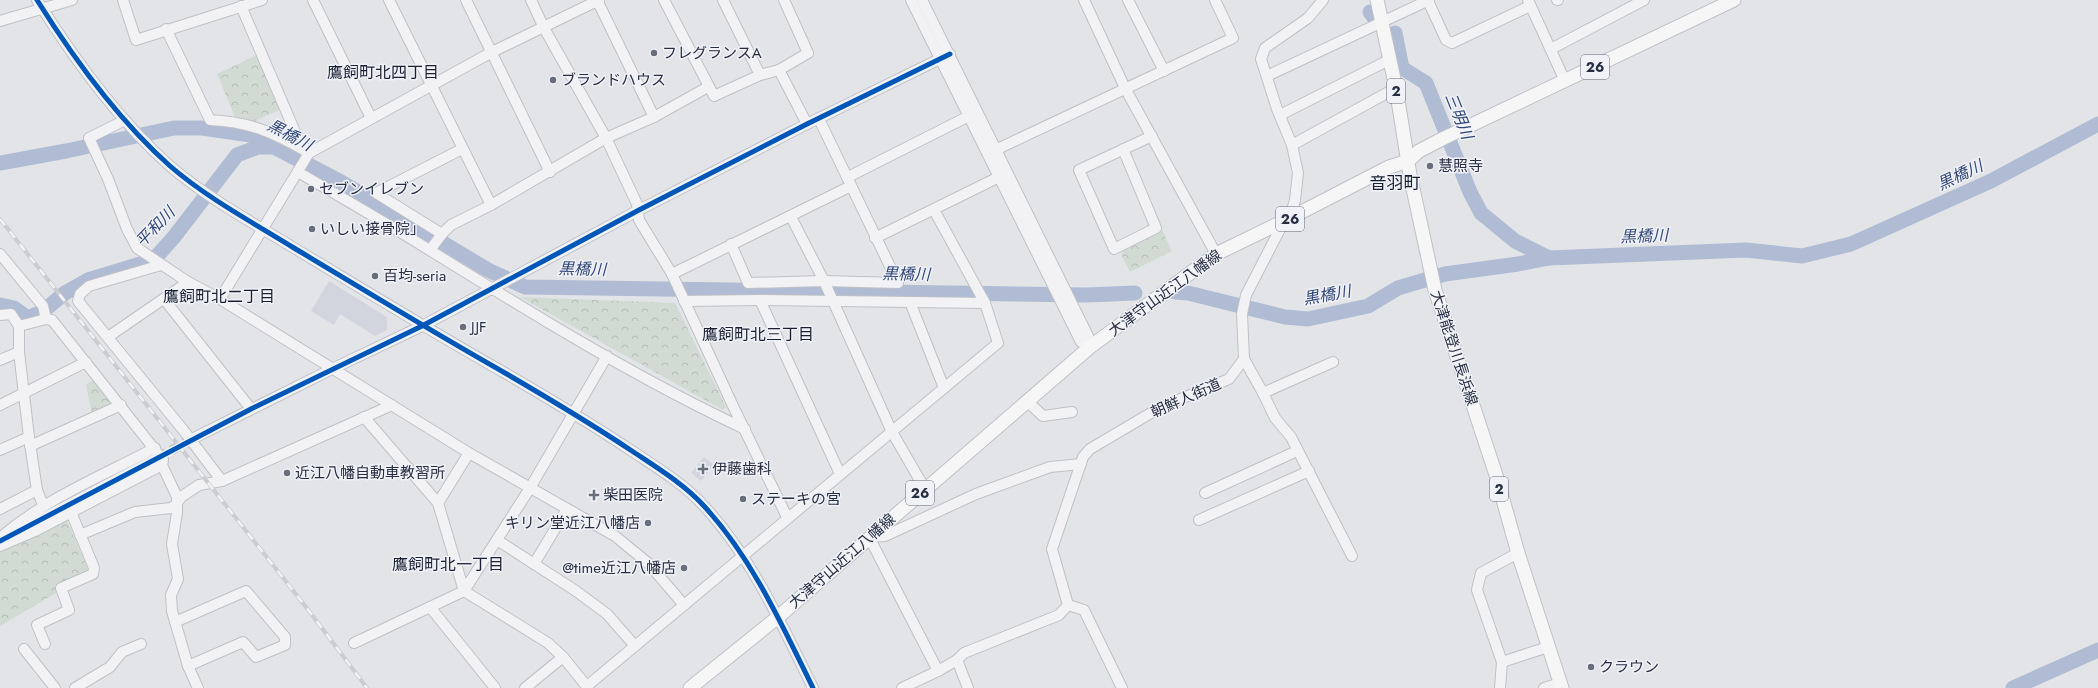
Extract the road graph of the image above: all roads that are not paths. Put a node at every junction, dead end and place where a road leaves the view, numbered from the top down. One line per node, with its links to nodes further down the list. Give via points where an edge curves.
1 (37, 0): 25 (street)
2 (72, 0): 25 (street)
3 (123, 0): 29 (street, via 136,40)
4 (262, 0): 24 (street)
5 (313, 0): 47 (street)
6 (389, 0): 40 (street)
7 (466, 0): 31 (street)
8 (531, 0): 28 (street)
9 (598, 0): 28 (street); 46 (street)
10 (664, 0): 41 (street)
11 (723, 0): 37 (street)
12 (784, 0): 35 (street, via 808,53)
13 (911, 0): 33 (street)
14 (922, 0): 32 (street)
15 (1084, 0): 42 (street)
16 (1128, 0): 36 (street)
17 (1215, 0): 36 (street, via 1233,38)
18 (1322, 0): 38 (street, via 1308,18 1265,48 1261,59)
19 (1377, 0): 27 (main road, 大津能登川長浜線 / 2)
20 (1429, 0): 23 (street, via 1446,40 1452,43); 27 (street)
21 (1644, 0): 30 (street)
22 (1734, 0): 39 (main road, 大津守山近江八幡線 / 26)
23 (1529, 3): 30 (street)
24 (241, 6): 29 (street); 57 (street, via 299,141)
25 (43, 9): 26 (street); 49 (street, via 93,82)
26 (0, 21)
27 (1382, 22): 34 (main road, 大津能登川長浜線 / 2); 38 (street)
28 (544, 28): 31 (street); 52 (street)
29 (166, 29): 57 (street, via 210,120 258,128 280,136)
30 (1551, 49): 39 (street)
31 (492, 52): 40 (street); 60 (street)
32 (950, 54): 33 (street); 56 (street)
33 (940, 59): 45 (street); 48 (street)
34 (1390, 60): 43 (main road, 大津能登川長浜線 / 2); 44 (street)
35 (779, 70): 37 (street); 50 (street)
36 (1164, 71): 42 (street)
37 (760, 75): 41 (street, via 714,96)
38 (1267, 76): 44 (street)
39 (1565, 81): 58 (main road, 大津守山近江八幡線 / 26, via 1419,151)
40 (433, 86): 47 (street); 54 (street)
41 (708, 86): 46 (street)
42 (1125, 88): 51 (street); 56 (street)
43 (1396, 88): 53 (street); 58 (main road, 大津能登川長浜線 / 2)
44 (1280, 115): 53 (street)
45 (969, 116): 56 (street); 62 (street)
46 (654, 117): 52 (street)
47 (370, 118): 57 (street)
48 (819, 119): 50 (street); 62 (street)
49 (125, 120): 68 (street, via 170,166 222,204); 75 (street, via 89,138 137,248)
50 (807, 124): 64 (street)
51 (1152, 136): 55 (street); 74 (street)
52 (606, 138): 60 (street); 64 (street)
53 (1292, 145): 67 (street, via 1298,173 1295,200)
54 (462, 149): 63 (street); 69 (street, via 376,193)
55 (1123, 149): 55 (street, via 1079,170 1114,249 1156,228)
56 (992, 152): 61 (street); 79 (street)
57 (309, 153): 59 (street)
58 (1408, 161): 67 (main road, 大津守山近江八幡線 / 26, via 1389,167); 142 (main road, 大津能登川長浜線 / 2, via 1435,290 1496,475)
59 (298, 172): 68 (street); 72 (street)
60 (550, 172): 63 (street)
61 (999, 177): 65 (street); 79 (street)
62 (850, 182): 66 (street); 70 (street)
63 (491, 205): 69 (street, via 451,225)
64 (639, 210): 76 (street, via 639,220); 80 (street)
65 (934, 210): 70 (street); 87 (street)
66 (791, 217): 71 (street); 77 (street)
67 (1286, 220): 74 (main road, 大津守山近江八幡線 / 26); 96 (street, via 1246,295 1242,314)
68 (264, 229): 83 (street); 91 (street)
69 (442, 234): 72 (street)
70 (875, 238): 77 (street, via 898,283)
71 (731, 244): 76 (street); 77 (street, via 748,283)
72 (430, 250): 80 (street)
73 (0, 254): 89 (street, via 43,306)
74 (1216, 254): 93 (main road, 大津守山近江八幡線 / 26)
75 (161, 265): 78 (street); 92 (street, via 89,286 80,294 78,301)
76 (672, 274): 82 (street)
77 (824, 281): 85 (street)
78 (188, 282): 81 (street); 83 (street)
79 (1056, 282): 93 (street, via 1073,305 1088,336); 93 (street, via 1062,306 1080,342)
80 (490, 289): 91 (street); 95 (street)
81 (164, 299): 92 (street); 108 (street)
82 (684, 299): 84 (street); 112 (street)
83 (220, 300): 100 (street)
84 (760, 300): 85 (street); 122 (street)
85 (832, 301): 86 (street); 113 (street)
86 (910, 302): 87 (street); 101 (street)
87 (985, 303): 101 (street, via 998,343)
88 (0, 315): 90 (street, via 11,314)
89 (46, 319): 90 (street); 98 (street, via 52,320)
90 (19, 326): 94 (street)
91 (422, 326): 100 (street); 109 (street)
92 (108, 337): 123 (street)
93 (1090, 347): 104 (main road, 大津守山近江八幡線 / 26)
94 (19, 352): 97 (street); 102 (street)
95 (607, 356): 109 (street); 112 (street, via 684,400)
96 (1244, 359): 103 (street); 120 (street, 朝鮮人街道, via 1229,379 1161,407 1090,449)
97 (0, 360)
98 (86, 362): 102 (street); 106 (street)
99 (1333, 362): 103 (street)
100 (332, 369): 107 (street); 108 (street)
101 (944, 388): 113 (street)
102 (23, 393): 105 (street); 115 (street)
103 (1263, 393): 117 (street, via 1275,418 1291,437)
104 (1027, 401): 110 (street, via 1043,416); 125 (main road, 大津守山近江八幡線 / 26)
105 (0, 405)
106 (121, 405): 115 (street); 119 (street)
107 (392, 405): 111 (street); 118 (street)
108 (251, 409): 114 (street)
109 (573, 412): 124 (street); 143 (street, via 661,471 702,504)
110 (1072, 412)
111 (364, 417): 123 (street); 128 (street)
112 (745, 429): 134 (street)
113 (892, 432): 122 (street); 125 (street)
114 (194, 438)
115 (30, 442): 116 (street); 126 (street)
116 (0, 450)
117 (1298, 451): 121 (street); 127 (street)
118 (469, 452): 124 (street); 128 (street)
119 (158, 457): 129 (street); 130 (street, via 177,497); 133 (street); 140 (street)
120 (1081, 464): 137 (street, via 1050,468 976,494 885,536); 148 (street, 朝鮮人街道, via 1052,549)
121 (1309, 471): 135 (street); 144 (street)
122 (840, 474): 134 (street)
123 (222, 481): 130 (street, via 199,485 181,497)
124 (530, 488): 132 (street); 139 (street)
125 (925, 489): 137 (main road, 大津守山近江八幡線 / 26)
126 (37, 490): 129 (street); 131 (street)
127 (1205, 493)
128 (438, 502): 146 (street)
129 (43, 505): 138 (street)
130 (176, 505): 136 (street, via 171,508 135,512); 151 (street, via 172,544 178,579 171,595)
131 (0, 509)
132 (567, 509): 145 (street); 147 (street, via 615,536 648,563)
133 (71, 512): 136 (street); 141 (street)
134 (788, 517): 143 (street)
135 (1199, 520)
136 (80, 535): 153 (street, via 94,568 93,574 61,588 69,610 37,624)
137 (869, 537): 150 (main road, 大津守山近江八幡線 / 26); 162 (street)
138 (0, 538)
139 (497, 540): 145 (street); 146 (street)
140 (0, 541)
141 (0, 546)
142 (1518, 553): 156 (main road, 大津能登川長浜線 / 2); 160 (street, via 1481,573 1477,590)
143 (741, 555): 147 (street); 150 (street)
144 (1352, 556)
145 (534, 564): 155 (street, via 607,614)
146 (464, 591): 149 (street); 158 (street, via 548,643)
147 (684, 605): 155 (street)
148 (1068, 605): 159 (street, via 1059,615 964,653); 174 (street, via 1084,610)
149 (430, 608): 152 (street); 168 (street)
150 (778, 617): 170 (main road, 大津守山近江八幡線 / 26); 171 (street)
151 (175, 622): 161 (street); 161 (street, via 246,591 285,637 285,645 256,657 243,642)
152 (354, 643)
153 (45, 644)
154 (141, 644): 166 (street, via 122,652 110,667)
155 (635, 646): 164 (street)
156 (1548, 647): 160 (street); 163 (main road, 大津能登川長浜線 / 2)
157 (24, 649): 165 (street)
158 (563, 657): 164 (street); 169 (street)
159 (957, 660): 162 (street); 173 (street)
160 (1502, 662): 175 (street)
161 (188, 666): 167 (street)
162 (938, 671): 172 (street)
163 (1561, 686): 176 (street)
164 (587, 687)
165 (55, 688)
166 (76, 688)
167 (198, 688)
168 (495, 688)
169 (525, 688)
170 (690, 688)
171 (813, 688)
172 (902, 688)
173 (968, 688)
174 (1122, 688)
175 (1500, 688)
176 (1544, 688)

